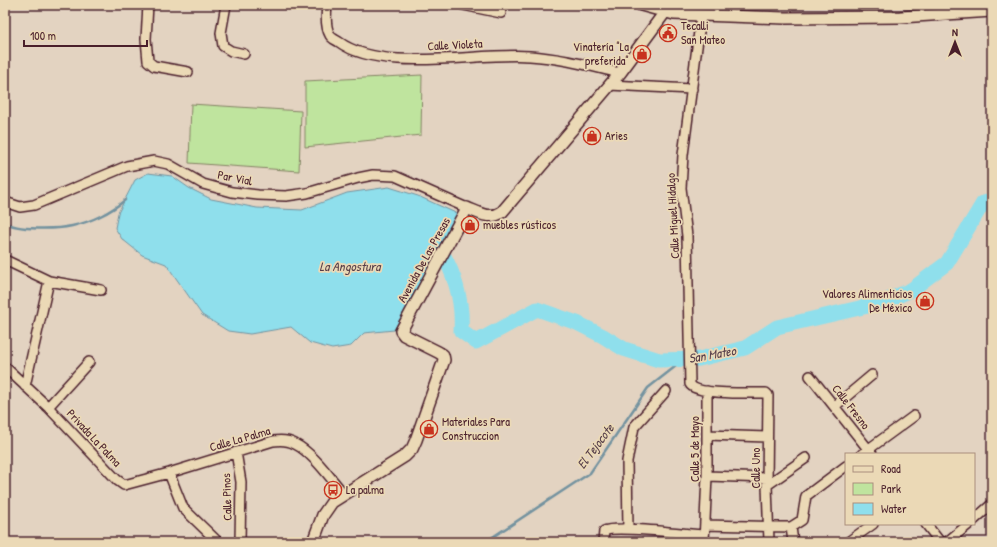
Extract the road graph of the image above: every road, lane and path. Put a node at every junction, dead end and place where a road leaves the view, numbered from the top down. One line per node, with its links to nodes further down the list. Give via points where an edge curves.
1 (148, 5): 11 (street, via 148,61 154,66)
2 (226, 5): 10 (street, via 221,33 223,46)
3 (325, 5): 12 (street, Calle Violeta, via 330,36 344,46 370,55 407,60 530,56 569,61)
4 (463, 5): 8 (street)
5 (640, 5): 7 (main road)
6 (992, 11): 9 (main road, via 900,17)
7 (665, 12): 9 (main road); 12 (main road)
8 (501, 13)
9 (701, 16): 14 (street, Calle Miguel Hidalgo)
10 (244, 54)
11 (188, 72)
12 (620, 73): 13 (main road)
13 (609, 85): 14 (street); 16 (main road, via 502,212 489,216)
14 (692, 89): 26 (street, Calle Miguel Hidalgo, via 681,188 687,236 688,369 690,386)
15 (5, 202): 16 (street, Par Vial, via 20,207 34,205 127,166 154,161 168,164 203,184 232,192 258,195 286,196 307,193 373,175 395,176)
16 (467, 208): 40 (main road, Avenida De Las Presas, via 402,326 401,331 404,335 443,355 444,360 416,440 405,456)
17 (5, 260): 18 (street)
18 (49, 281): 19 (street); 24 (street)
19 (101, 290)
20 (89, 362): 27 (street)
21 (5, 367): 24 (street, Privada La Palma)
22 (872, 375): 28 (street)
23 (810, 376): 28 (street, Calle Fresno)
24 (25, 386): 27 (street, Privada La Palma)
25 (666, 391): 49 (street, via 634,427 627,461)
26 (707, 391): 30 (street, Calle 5 de Mayo); 31 (street, Calle Uno, via 766,393)
27 (48, 406): 39 (street, Privada La Palma)
28 (835, 406): 33 (street, Calle Fresno)
29 (914, 416): 33 (street)
30 (707, 435): 31 (street); 37 (street, Calle 5 de Mayo)
31 (767, 437): 38 (street, Calle Uno)
32 (236, 452): 36 (street, Calle La Palma); 40 (street, Calle La Palma, via 273,441 284,440 295,444 312,458); 53 (street, Calle Pinos, via 241,482)
33 (867, 452)
34 (806, 458): 38 (street)
35 (845, 467): 48 (street, via 806,496 802,520)
36 (169, 473): 39 (street, Calle La Palma); 52 (street, Calle Pinos, via 183,508)
37 (707, 476): 38 (street); 43 (street, Calle 5 de Mayo)
38 (768, 482): 47 (street, Calle Uno)
39 (124, 485)
40 (344, 494): 54 (main road, Avenida De Las Presas, via 327,508)
41 (992, 504): 42 (street)
42 (975, 519)
43 (705, 525): 47 (street); 51 (street, Calle 5 de Mayo)
44 (871, 525): 58 (street)
45 (927, 525): 59 (street)
46 (968, 525): 60 (street)
47 (769, 526): 48 (street); 56 (street, Calle Uno)
48 (791, 527): 57 (street)
49 (628, 529): 50 (street); 55 (street, via 604,531)
50 (667, 537): 51 (street)
51 (704, 538)
52 (218, 542)
53 (240, 542)
54 (313, 542)
55 (603, 542)
56 (769, 542)
57 (793, 542)
58 (848, 542)
59 (940, 542)
60 (947, 542)

